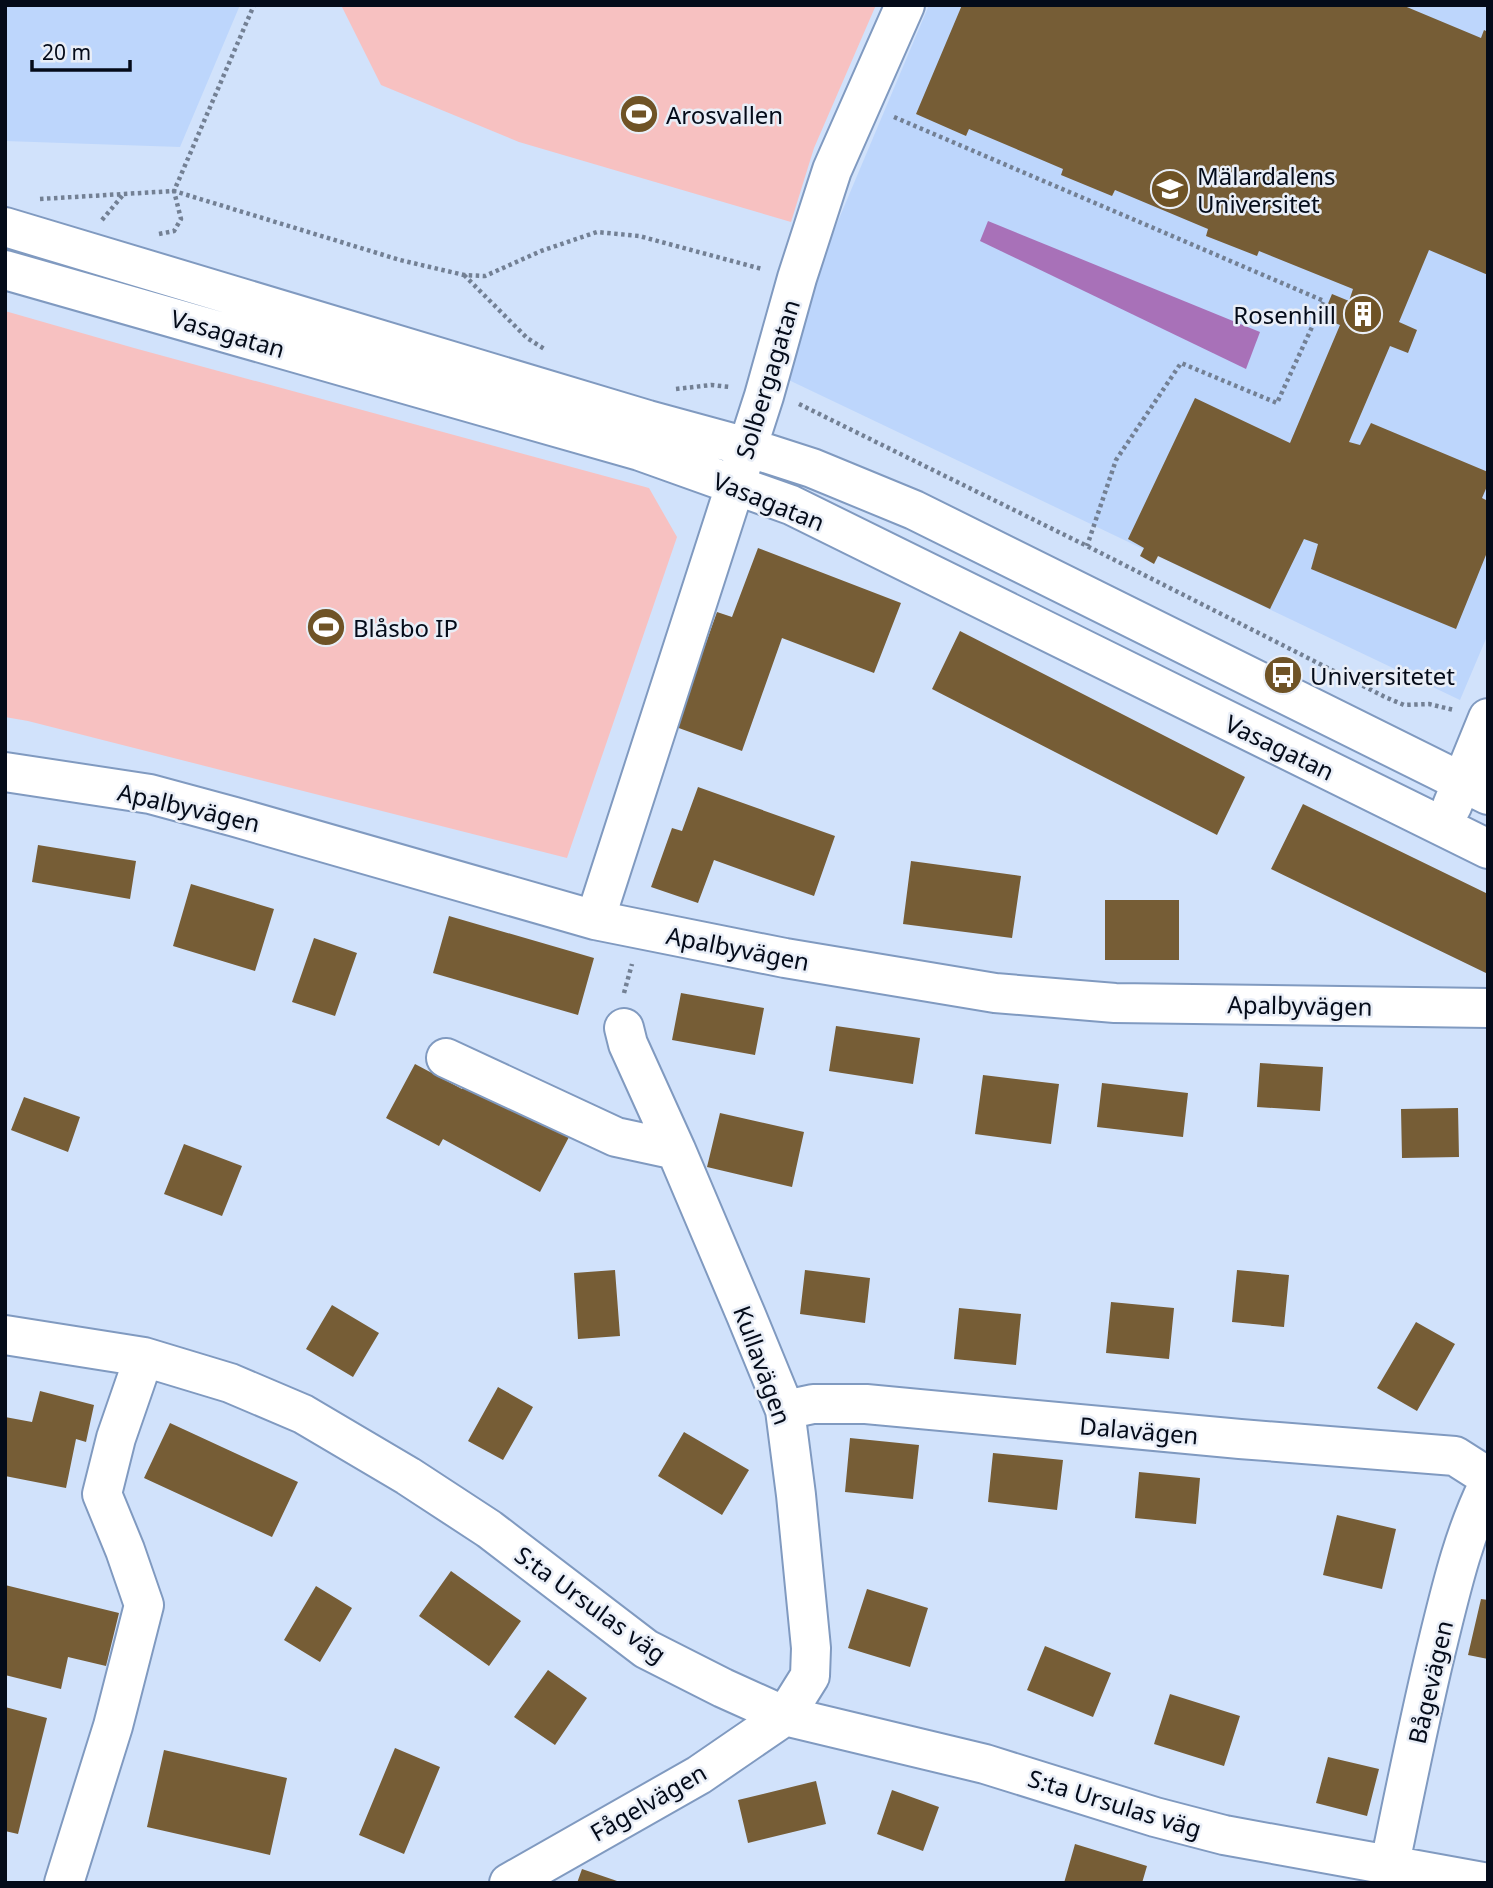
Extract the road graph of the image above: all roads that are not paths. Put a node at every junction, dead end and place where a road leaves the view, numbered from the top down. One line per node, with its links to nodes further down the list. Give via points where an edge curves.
1 (905, 5): 4 (street, Solbergagatan, via 832,170)
2 (5, 227): 4 (street, Vasagatan)
3 (5, 270): 5 (street, Vasagatan, via 640,451)
4 (747, 447): 5 (street, Solbergagatan); 8 (street, Vasagatan, via 914,510)
5 (735, 486): 9 (street, Vasagatan, via 791,505); 11 (street, Solbergagatan)
6 (1487, 721): 8 (street)
7 (5, 772): 11 (street, Apalbyvägen, via 150,794)
8 (1474, 788): 9 (street)
9 (1444, 827): 10 (street, Vasagatan)
10 (1488, 849)
11 (595, 920): 12 (street, Apalbyvägen, via 995,993 1115,1003)
12 (1488, 1008)
13 (624, 1028): 15 (street, Kullavägen)
14 (446, 1058): 15 (street, via 616,1137)
15 (676, 1150): 18 (street, Kullavägen)
16 (5, 1335): 17 (street, S:ta Ursulas väg)
17 (144, 1357): 21 (street, S:ta Ursulas väg, via 230,1383 303,1414 489,1529 646,1649); 23 (street, via 116,1438 103,1494 144,1605 113,1726)
18 (785, 1410): 19 (street, Dalavägen, via 813,1404 866,1404 1455,1456); 21 (street, Kullavägen, via 811,1648 810,1676)
19 (1488, 1477)
20 (1488, 1485): 22 (street, Bågevägen, via 1456,1571)
21 (785, 1716): 22 (street, S:ta Ursulas väg, via 985,1764 1155,1817); 24 (street, Fågelvägen, via 699,1775)
22 (1387, 1875): 25 (street, S:ta Ursulas väg)
23 (64, 1883)
24 (509, 1883)
25 (1488, 1883)

